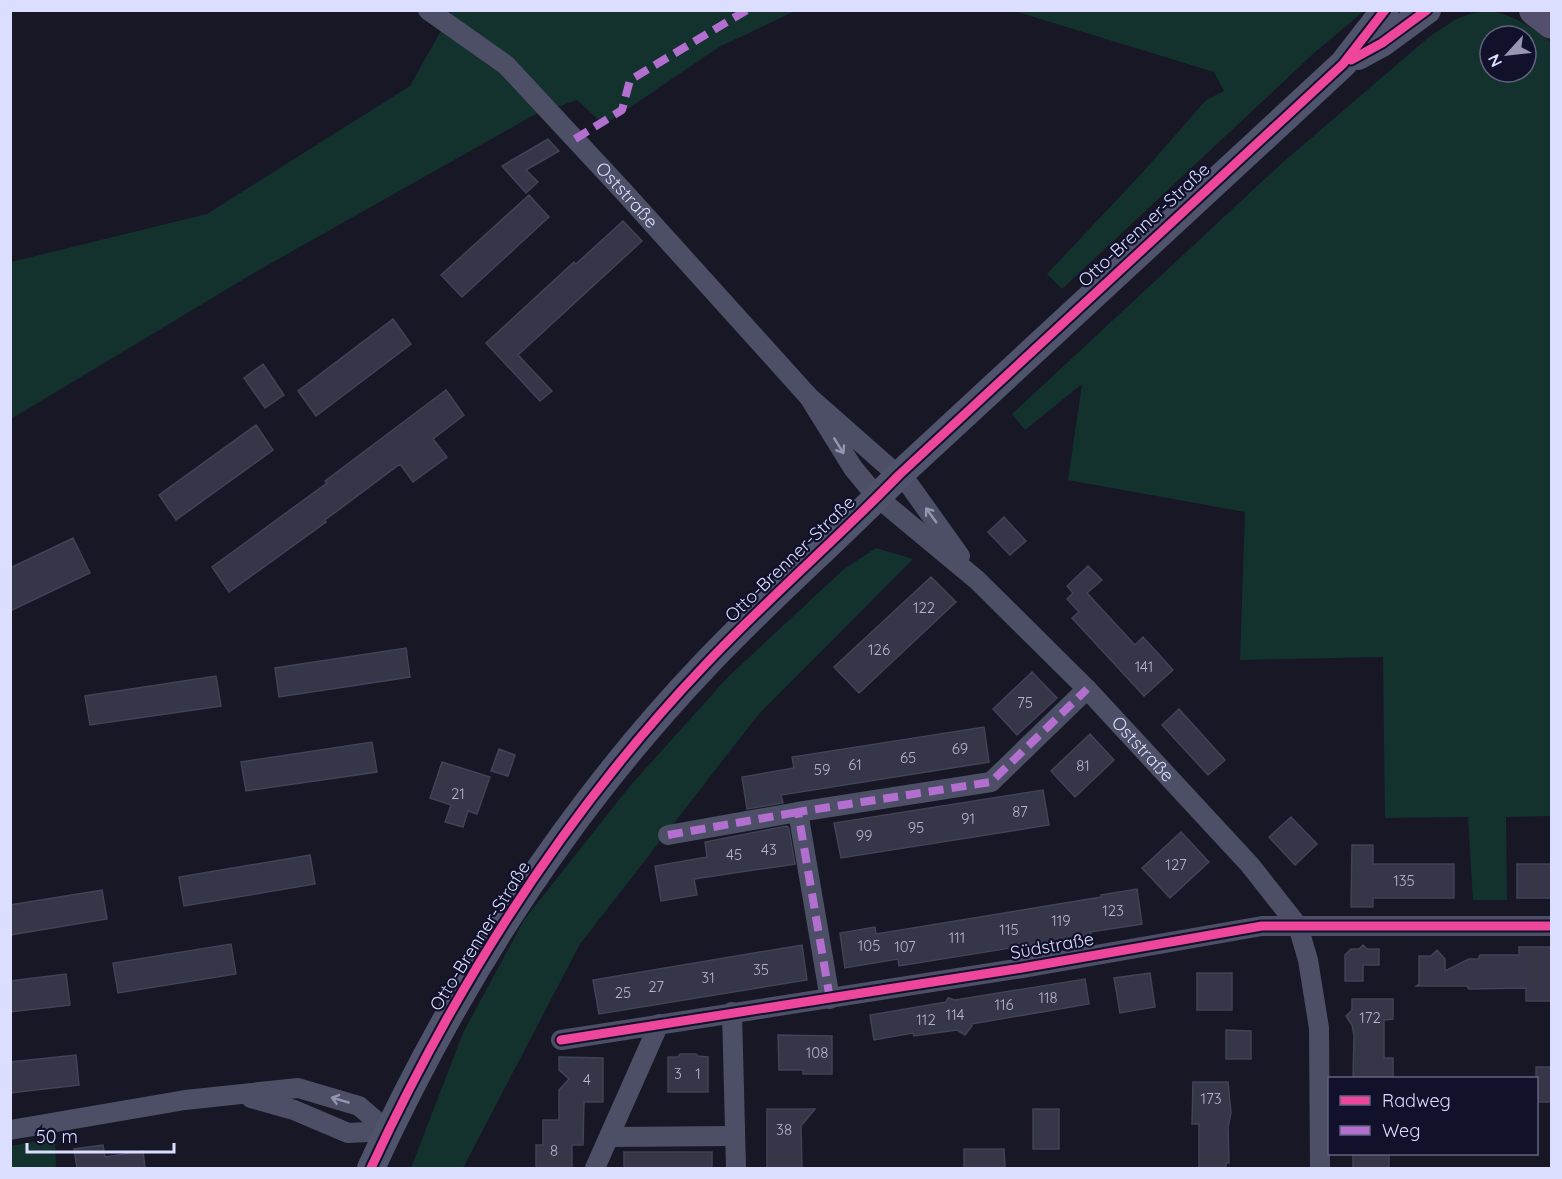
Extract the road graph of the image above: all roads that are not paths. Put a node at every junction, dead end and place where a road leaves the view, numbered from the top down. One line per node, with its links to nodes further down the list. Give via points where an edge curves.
1 (428, 10): 7 (street, Oststraße, via 506,65)
2 (1385, 10): 6 (main road, Otto-Brenner-Straße)
3 (1426, 10): 6 (main road, Otto-Brenner-Straße, via 1382,43)
4 (1535, 10): 5 (main road)
5 (1551, 23)
6 (1343, 64): 8 (main road, Otto-Brenner-Straße)
7 (809, 396): 8 (street, Oststraße); 9 (street, Oststraße, one-way to 9, via 853,468)
8 (899, 475): 9 (main road, Otto-Brenner-Straße); 10 (street, Oststraße, one-way to 8)
9 (877, 497): 10 (street, Oststraße); 22 (main road, Otto-Brenner-Straße, via 704,665 626,754 553,852 478,965)
10 (977, 580): 11 (street, Oststraße)
11 (1087, 689): 12 (street, via 991,782); 14 (street, Oststraße, via 1250,865)
12 (798, 812): 13 (street); 16 (street)
13 (668, 835)
14 (1298, 926): 15 (street, Südstraße); 16 (street, Südstraße, via 1262,926); 28 (street, via 1319,1028)
15 (1551, 926)
16 (830, 999): 17 (street, Südstraße)
17 (732, 1012): 18 (street, Südstraße); 23 (street)
18 (659, 1024): 19 (street, Südstraße); 24 (street)
19 (561, 1040)
20 (241, 1095): 21 (street, via 185,1100); 22 (street, via 294,1110 348,1133); 22 (street, one-way to 20, via 359,1106 298,1088)
21 (10, 1130)
22 (388, 1131): 25 (main road, Otto-Brenner-Straße)
23 (735, 1136): 24 (street); 27 (street)
24 (610, 1137): 26 (street)
25 (371, 1168)
26 (595, 1168)
27 (735, 1168)
28 (1320, 1168)

